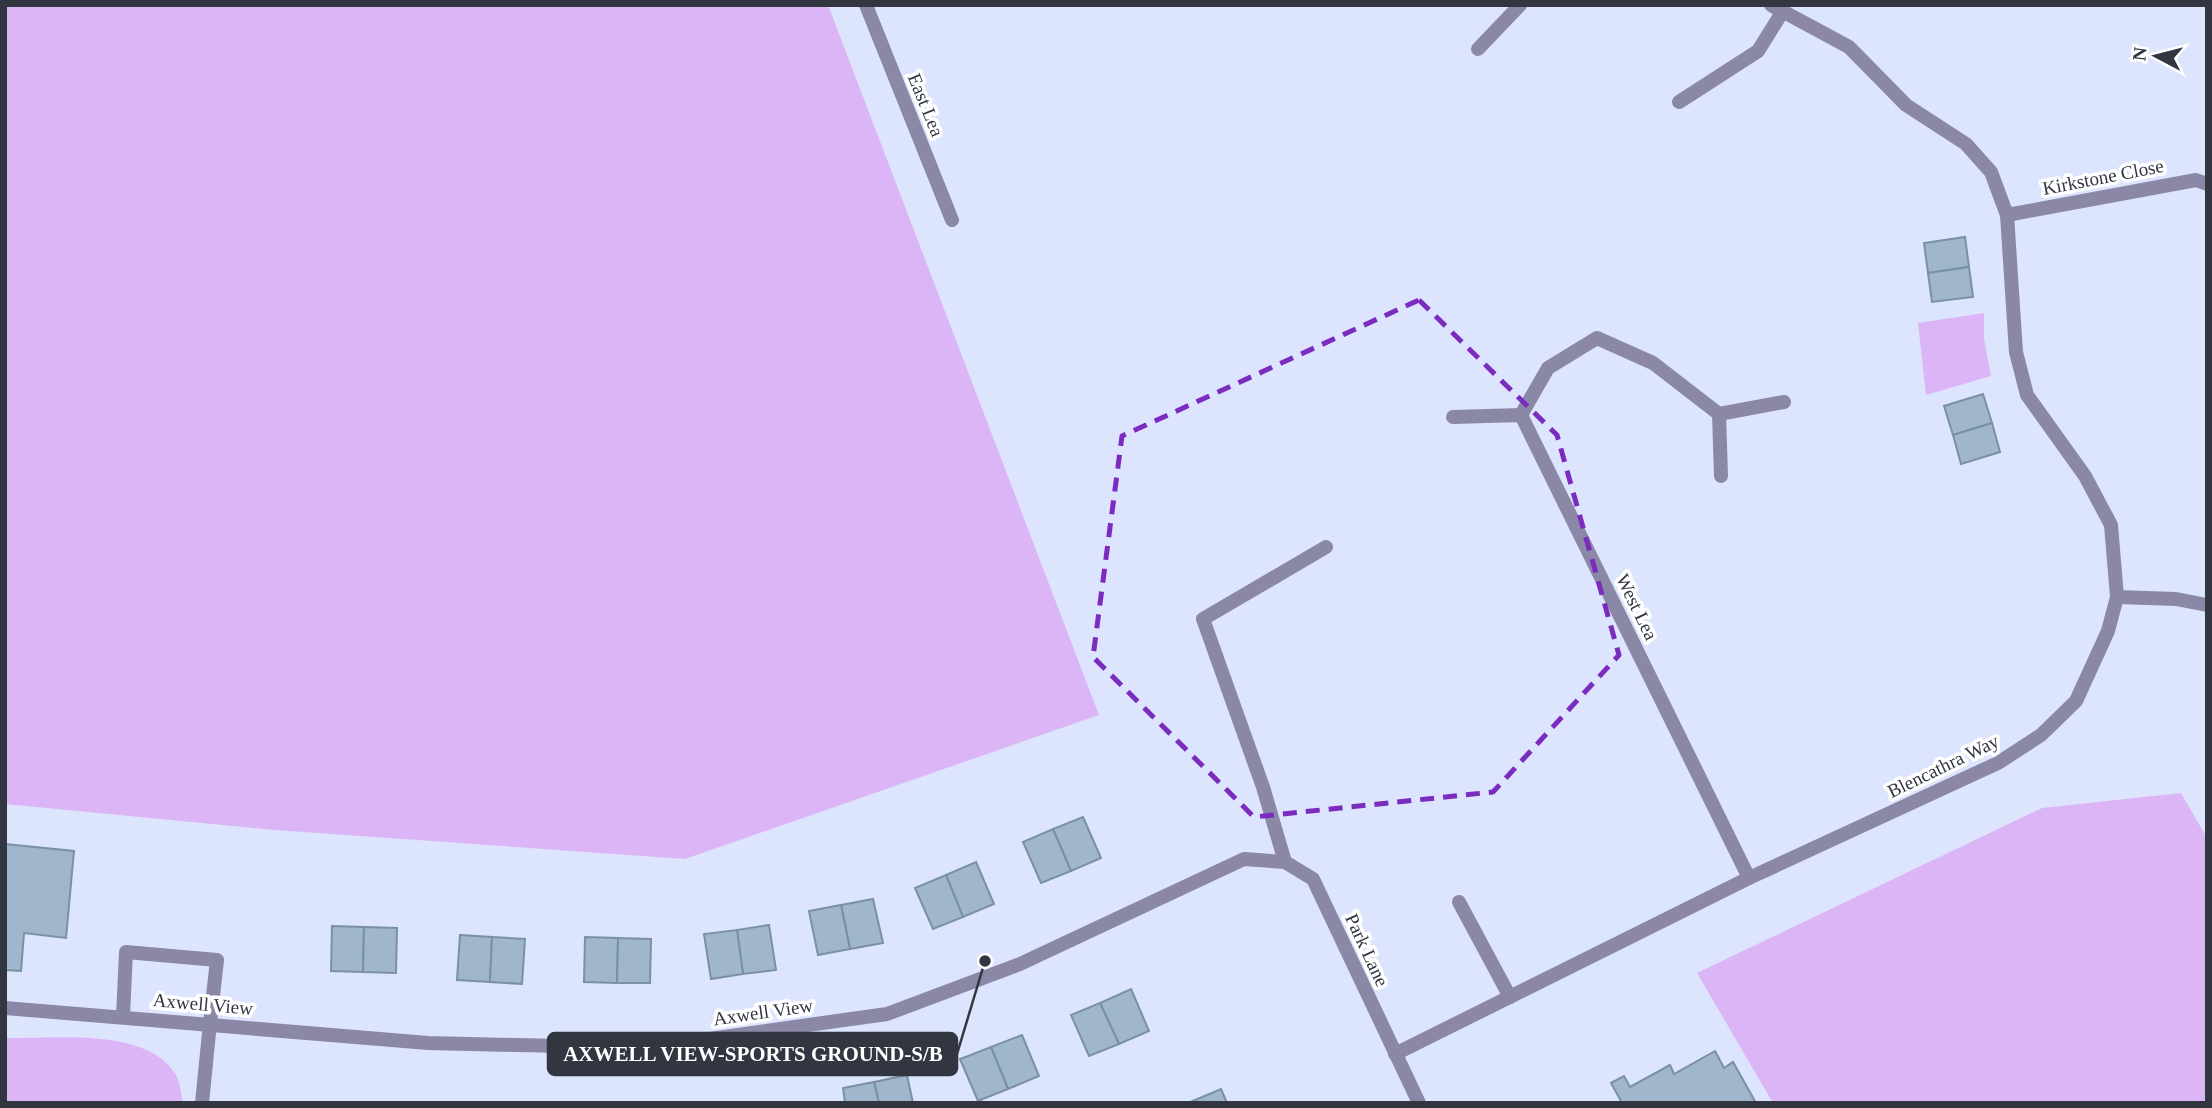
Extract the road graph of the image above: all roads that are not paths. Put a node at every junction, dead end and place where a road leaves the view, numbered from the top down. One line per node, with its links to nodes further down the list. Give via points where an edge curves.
1 (866, 5): 8 (street, East Lea)
2 (1520, 5): 4 (street)
3 (1783, 9): 5 (street, via 1758,51); 7 (street, Blencathra Way, via 1849,47 1906,105 1966,144 1991,172)
4 (1478, 49)
5 (1679, 102)
6 (2207, 184): 7 (street, Kirkstone Close, via 2196,180)
7 (2007, 215): 15 (street, Blencathra Way, via 2016,352 2027,395 2085,476 2111,525)
8 (952, 220)
9 (1784, 402): 10 (street)
10 (1718, 414): 11 (street, via 1653,363 1597,338 1548,368); 13 (street)
11 (1521, 415): 12 (street); 19 (street, West Lea)
12 (1453, 417)
13 (1721, 475)
14 (1326, 547): 18 (street, via 1203,619)
15 (2117, 597): 16 (street, via 2176,598); 19 (street, Blencathra Way, via 2094,667 2077,701 2041,735 1998,763)
16 (2207, 606)
17 (1244, 859): 18 (street, Park Lane); 24 (street, Axwell View, via 1020,964 887,1014 644,1048 428,1043)
18 (1285, 862): 25 (street, Park Lane, via 1313,879)
19 (1749, 878): 21 (street, Blencathra Way)
20 (1459, 902): 21 (street)
21 (1510, 996): 25 (street, Blencathra Way)
22 (5, 1008): 23 (street, Axwell View)
23 (123, 1016): 24 (street, Axwell View); 24 (street, via 126,952 216,960)
24 (211, 1023): 26 (street)
25 (1395, 1054): 27 (street, Park Lane)
26 (202, 1103)
27 (1419, 1103)

